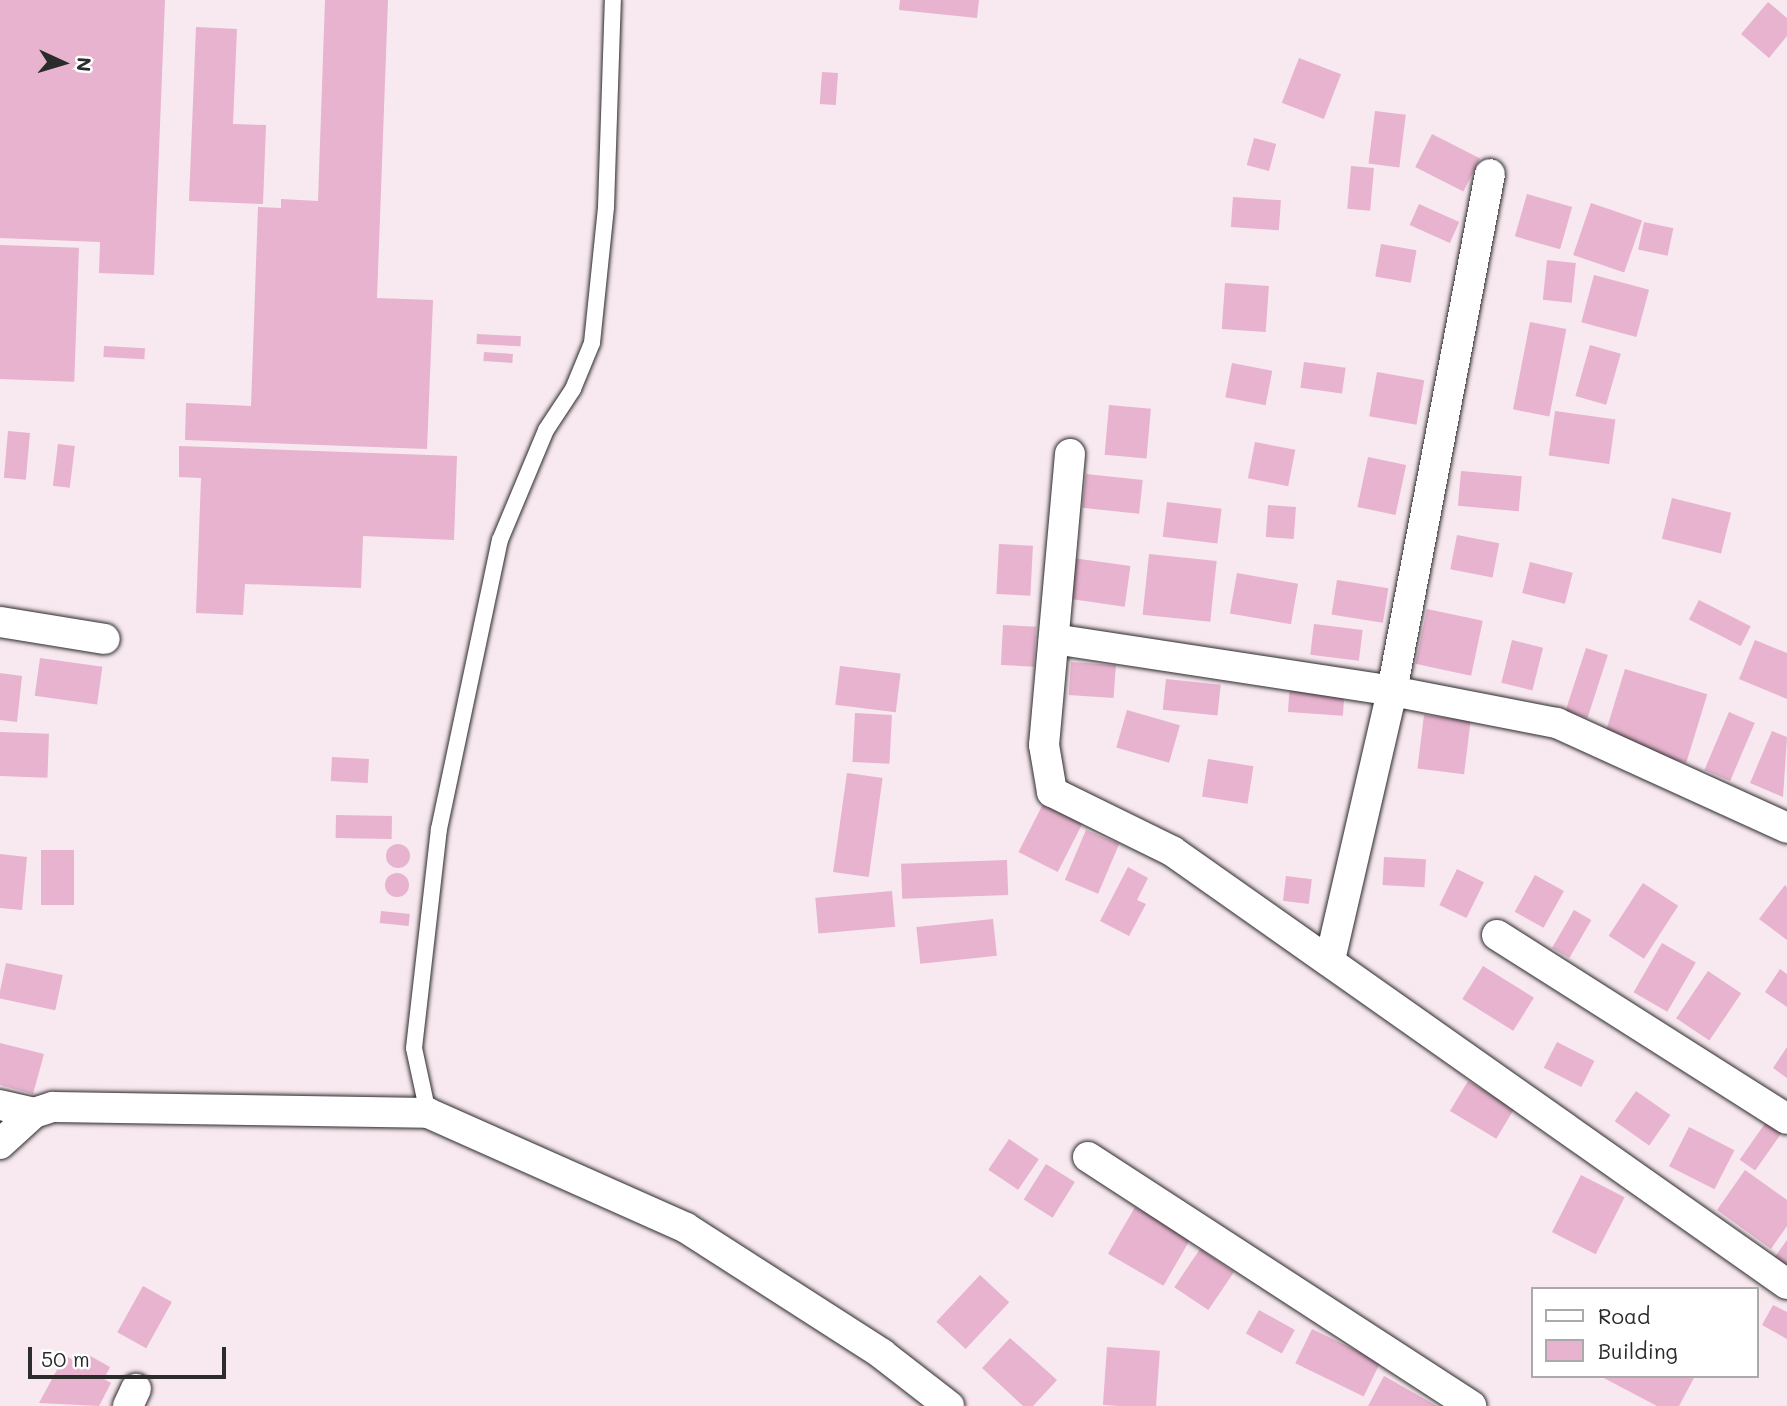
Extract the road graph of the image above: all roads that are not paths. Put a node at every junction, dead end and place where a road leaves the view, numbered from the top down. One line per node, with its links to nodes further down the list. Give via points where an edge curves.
1 (613, 0): 13 (lane, via 606,207 592,343 573,389 546,430 500,540 439,829 414,1048)
2 (1490, 174): 7 (street)
3 (1070, 454): 6 (street)
4 (0, 622): 5 (street)
5 (105, 639)
6 (1054, 639): 7 (street); 10 (street, via 1044,745 1052,792 1172,851)
7 (1392, 691): 8 (street, via 1557,723); 10 (street)
8 (1787, 828)
9 (1497, 935): 14 (street)
10 (1329, 960): 17 (street)
11 (0, 1105): 12 (street)
12 (34, 1113): 13 (street, via 53,1107); 15 (street)
13 (428, 1113): 18 (street, via 686,1228 882,1354)
14 (1787, 1119)
15 (0, 1144)
16 (1088, 1157): 19 (street)
17 (1787, 1284)
18 (949, 1406)
19 (1471, 1406)

